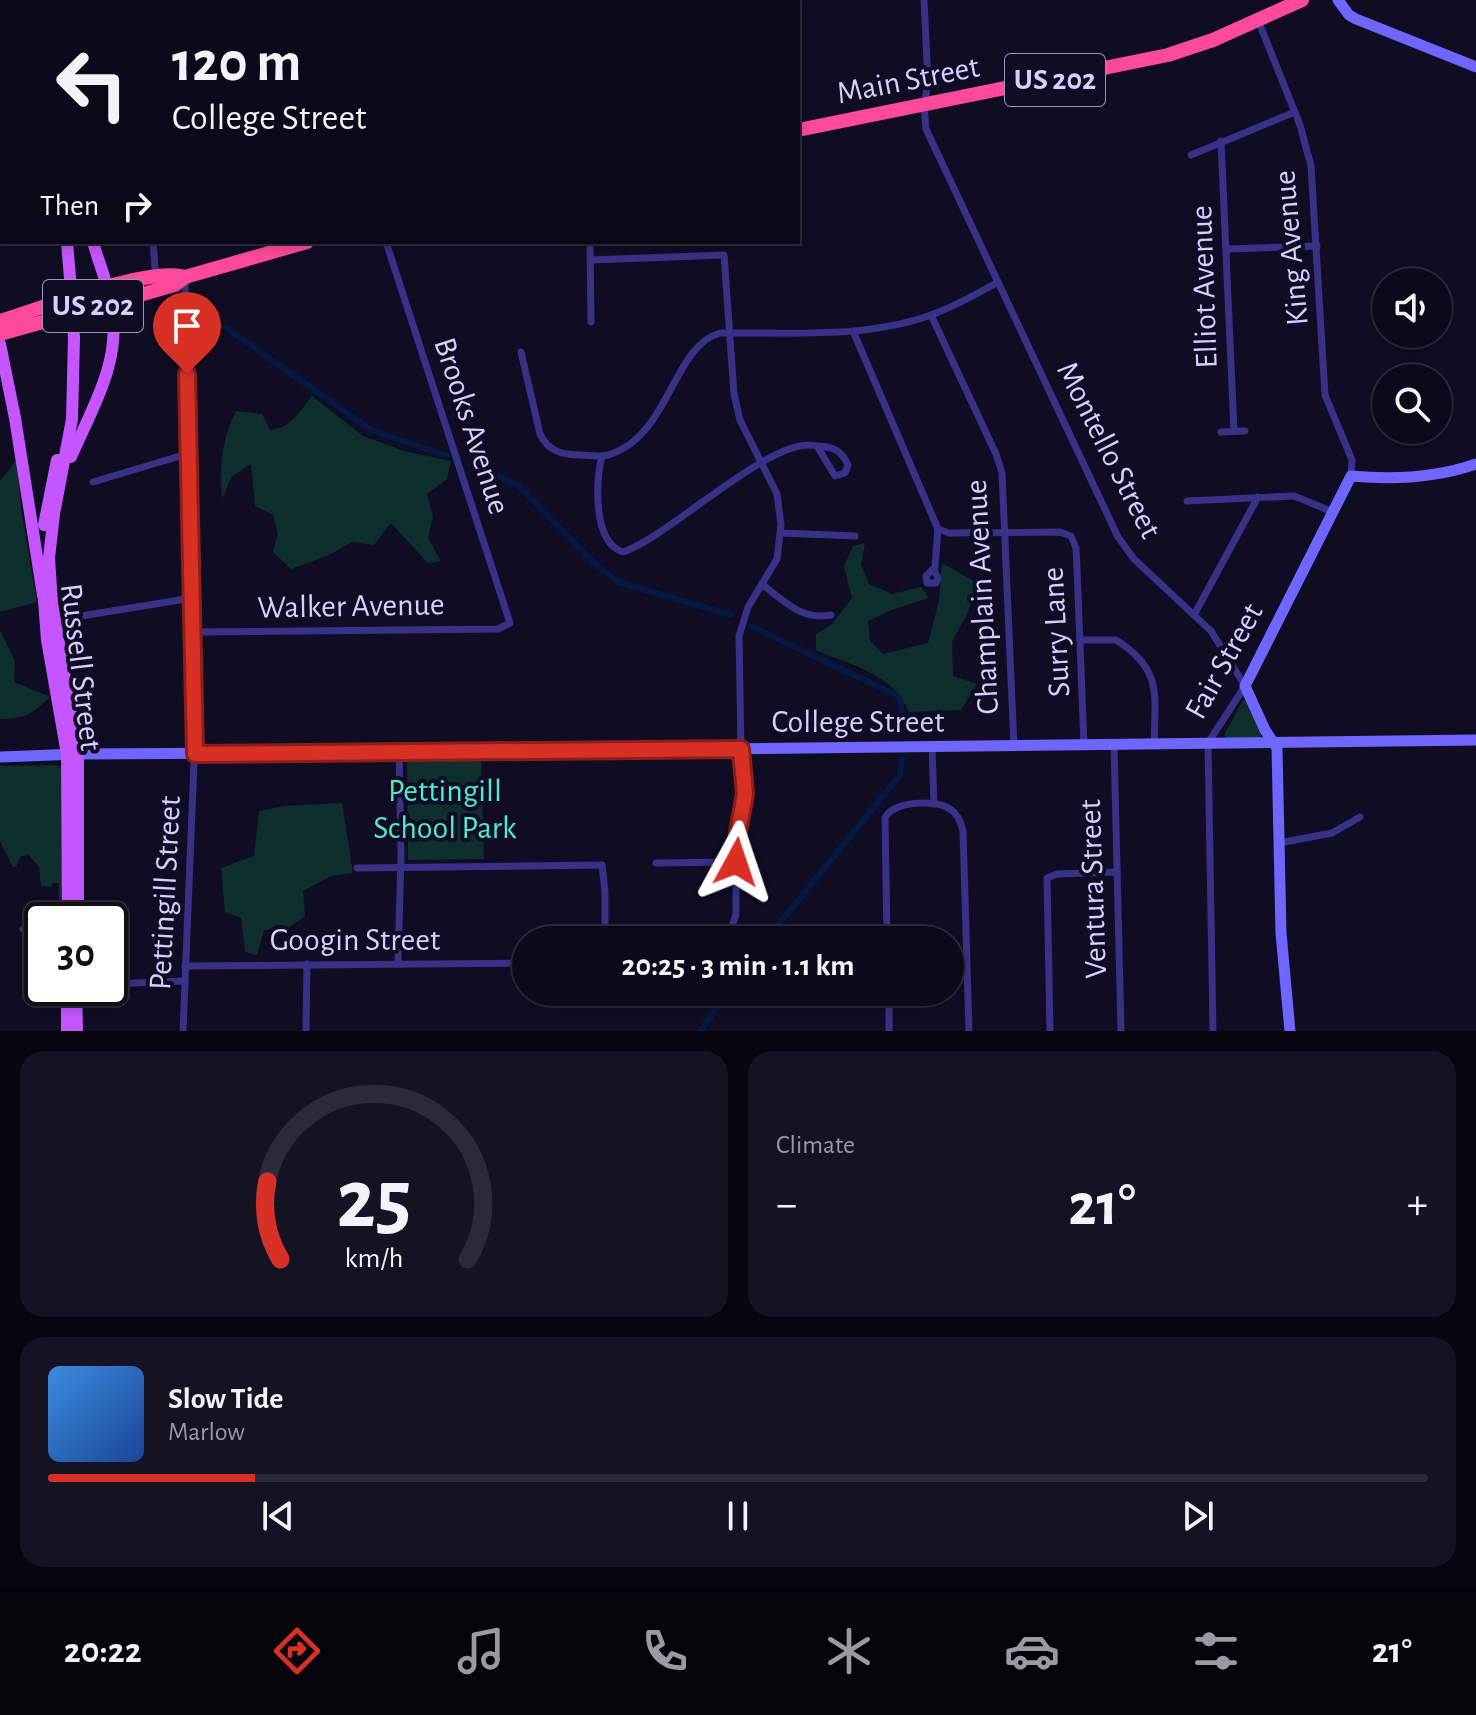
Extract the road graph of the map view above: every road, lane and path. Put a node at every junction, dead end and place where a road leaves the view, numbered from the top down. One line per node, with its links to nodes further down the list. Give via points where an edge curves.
1 (924, 0): 6 (street, Montello Street)
2 (1302, 0): 4 (highway, Main Street / US 202)
3 (1338, 0): 5 (street, via 1356,19)
4 (1258, 20): 6 (highway, Main Street / US 202, via 1168,55); 7 (street, King Avenue)
5 (1476, 67)
6 (924, 106): 8 (highway, Main Street / US 202); 21 (street, Montello Street, via 929,138)
7 (1295, 112): 9 (street); 17 (street, King Avenue, via 1311,166)
8 (800, 130)
9 (1221, 141): 10 (street); 18 (street, Elliot Avenue)
10 (1191, 155)
11 (67, 244): 32 (main road, Russell Street, bridge)
12 (94, 244): 23 (main road)
13 (153, 244): 22 (street)
14 (300, 244): 20 (highway, US 202)
15 (387, 244): 58 (street, Brooks Avenue)
16 (590, 244): 19 (street)
17 (1317, 246): 18 (street); 41 (street, King Avenue, via 1325,395 1352,460)
18 (1227, 249): 33 (street, Elliot Avenue)
19 (591, 260): 26 (street); 28 (street, via 724,255)
20 (185, 277): 22 (highway, US 202, via 175,285); 37 (street, Pettingill Street)
21 (998, 282): 24 (street); 56 (street, Montello Street, via 1118,537)
22 (156, 283): 23 (highway, US 202)
23 (109, 294): 25 (highway, US 202); 29 (highway, US 202); 43 (main road, via 113,348 106,380)
24 (931, 315): 27 (street); 48 (street, Champlain Avenue, via 1000,466)
25 (0, 321)
26 (591, 322)
27 (853, 331): 28 (street); 47 (street)
28 (729, 333): 38 (street, via 701,341 649,426); 39 (street, via 737,407)
29 (0, 334)
30 (0, 344): 54 (main road)
31 (521, 352): 38 (street, via 544,441 564,455)
32 (73, 375): 43 (main road, Russell Street, via 72,419); 54 (main road, Russell Street, via 42,538)
33 (1234, 431): 34 (street); 35 (street)
34 (1245, 431)
35 (1221, 432)
36 (817, 446): 36 (street, via 835,476 845,473 848,465 842,453); 39 (street, via 797,444)
37 (190, 453): 42 (street); 53 (street, Pettingill Street)
38 (602, 456): 39 (street, via 596,482 600,515 620,552 650,538)
39 (762, 462): 49 (street, via 779,502)
40 (1476, 464): 41 (street, via 1429,475)
41 (1351, 476): 46 (street, Fair Street)
42 (93, 482)
43 (58, 494): 72 (main road, Russell Street, via 50,591)
44 (1258, 497): 45 (street); 46 (street, via 1299,497); 56 (street)
45 (1187, 501)
46 (1333, 512): 61 (street, Fair Street)
47 (938, 529): 48 (street); 51 (street, via 935,567 926,576 927,583 938,580)
48 (1005, 532): 60 (street, Surry Lane, via 1071,536); 68 (street, Champlain Avenue)
49 (781, 533): 50 (street); 52 (street, via 777,559)
50 (855, 536)
51 (935, 572)
52 (762, 584): 55 (street, via 794,609); 70 (street, via 739,636)
53 (192, 598): 57 (street); 59 (street, Pettingill Street)
54 (43, 602): 72 (main road, Russell Street)
55 (831, 615)
56 (1194, 615): 61 (street, Montello Street, via 1224,649)
57 (75, 617)
58 (508, 626): 59 (street, Walker Avenue)
59 (194, 632): 73 (street, Pettingill Street)
60 (1080, 640): 65 (street, Surry Lane); 67 (street, via 1116,640 1149,669)
61 (1245, 686): 63 (street, Montello Street); 64 (street, Fair Street)
62 (1476, 740): 63 (street, College Street)
63 (1271, 742): 64 (street, College Street); 77 (street, Montello Street, via 1277,748)
64 (1208, 743): 67 (street, College Street); 105 (street, Fair Street)
65 (1084, 745): 66 (street, College Street); 68 (street, College Street)
66 (1114, 745): 67 (street, College Street); 82 (street, Ventura Street)
67 (1154, 745)
68 (1014, 747): 69 (street, College Street)
69 (932, 748): 70 (street, College Street); 75 (street)
70 (741, 749): 71 (street, College Street); 78 (street, via 745,794)
71 (399, 752): 73 (street, College Street); 80 (street)
72 (72, 754): 73 (street, College Street); 74 (street, College Street); 83 (main road, Russell Street); 84 (main road, Russell Street)
73 (195, 754): 91 (street, Pettingill Street)
74 (0, 757)
75 (934, 804): 87 (street, via 901,805 885,818); 102 (street, via 956,814 963,831)
76 (1360, 817): 77 (street, via 1332,833)
77 (1279, 843): 106 (street, Montello Street)
78 (736, 862): 79 (street); 86 (street)
79 (656, 863)
80 (401, 866): 81 (street); 85 (street, via 602,865); 90 (street)
81 (357, 868)
82 (1117, 872): 103 (street, via 1047,878); 104 (street, Ventura Street)
83 (68, 902)
84 (77, 902)
85 (604, 926)
86 (732, 926)
87 (887, 926)
88 (512, 963): 90 (street, Googin Street)
89 (307, 964): 90 (street, Googin Street); 91 (street, Googin Street); 100 (street)
90 (398, 964)
91 (185, 966): 92 (street, Pettingill Street)
92 (185, 981): 93 (street); 99 (street, Pettingill Street)
93 (128, 983)
94 (67, 1006): 97 (main road)
95 (76, 1006): 98 (main road)
96 (889, 1006): 101 (street)
97 (67, 1031)
98 (77, 1031)
99 (183, 1031)
100 (306, 1031)
101 (889, 1031)
102 (969, 1031)
103 (1050, 1031)
104 (1121, 1031)
105 (1213, 1031)
106 (1290, 1031)

